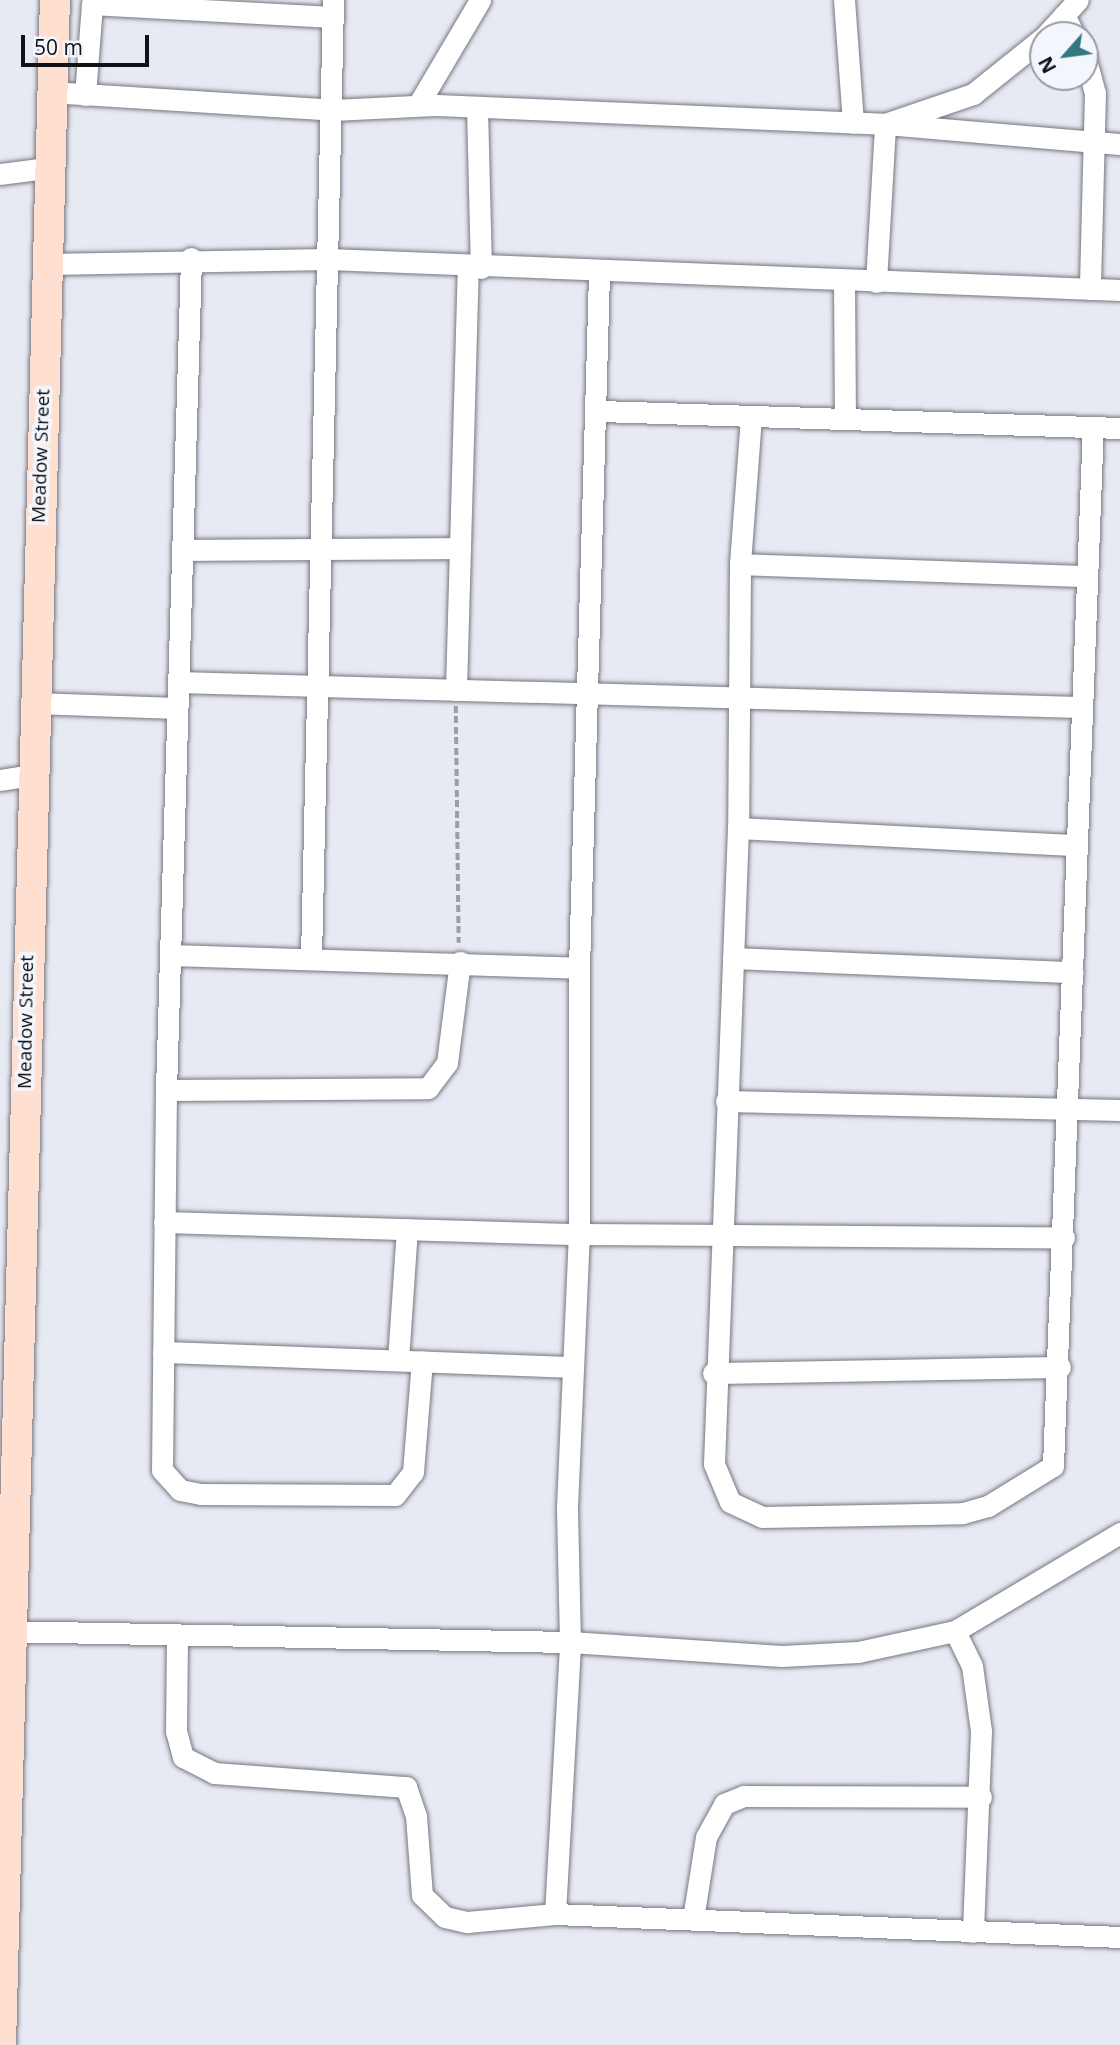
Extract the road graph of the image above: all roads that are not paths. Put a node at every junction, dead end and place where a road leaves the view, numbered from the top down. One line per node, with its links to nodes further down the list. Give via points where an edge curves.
1 (55, 0): 10 (street, Meadow Street)
2 (480, 0): 12 (street)
3 (844, 0): 15 (street)
4 (92, 2): 6 (street); 11 (street)
5 (1071, 7): 7 (street)
6 (332, 8): 14 (street)
7 (1059, 21)
8 (1029, 50): 16 (street, via 973,94)
9 (1094, 91): 17 (street)
10 (50, 92): 11 (street); 19 (street, Meadow Street)
11 (85, 95): 14 (street)
12 (418, 105): 13 (street); 14 (street)
13 (477, 107): 15 (street); 24 (street)
14 (334, 110): 22 (street)
15 (853, 123): 16 (street)
16 (885, 124): 17 (street); 27 (street)
17 (1092, 144): 18 (street); 28 (street)
18 (1120, 144)
19 (47, 168): 20 (street); 23 (street, Meadow Street)
20 (0, 174)
21 (191, 258): 22 (street); 23 (street); 37 (street)
22 (328, 259): 24 (street); 35 (street)
23 (47, 264): 45 (street, Meadow Street)
24 (475, 268): 25 (street); 36 (street)
25 (599, 272): 26 (street); 30 (street)
26 (844, 280): 27 (street); 32 (street)
27 (876, 282): 28 (street)
28 (1090, 289): 29 (street)
29 (1120, 290)
30 (600, 411): 31 (street); 43 (street)
31 (751, 417): 32 (street); 38 (street)
32 (845, 418): 33 (street)
33 (1093, 427): 34 (street); 39 (street)
34 (1120, 428)
35 (324, 548): 36 (street); 37 (street); 41 (street)
36 (460, 548): 42 (street)
37 (182, 550): 40 (street)
38 (740, 564): 39 (street); 44 (street)
39 (1085, 576): 46 (street)
40 (178, 682): 41 (street); 47 (street)
41 (319, 685): 42 (street); 53 (street)
42 (456, 690): 43 (street)
43 (586, 694): 44 (street); 56 (street)
44 (738, 696): 46 (street); 50 (street)
45 (34, 703): 47 (street); 48 (street, Meadow Street)
46 (1081, 707): 51 (street)
47 (177, 708): 52 (street)
48 (32, 775): 49 (street); 75 (street, Meadow Street)
49 (0, 780)
50 (738, 828): 51 (street); 54 (street)
51 (1077, 845): 57 (street)
52 (170, 955): 53 (street); 58 (street)
53 (311, 958): 55 (street)
54 (733, 958): 57 (street); 59 (street)
55 (460, 962): 56 (street); 58 (street, via 447,1063 428,1088)
56 (579, 968): 64 (street)
57 (1073, 972): 60 (street)
58 (166, 1090): 62 (street)
59 (726, 1101): 60 (street); 65 (street)
60 (1068, 1107): 61 (street); 66 (street)
61 (1120, 1110)
62 (164, 1222): 63 (street); 67 (street)
63 (407, 1229): 64 (street); 68 (street)
64 (579, 1234): 65 (street); 70 (street)
65 (719, 1235): 66 (street); 72 (street)
66 (1064, 1237): 71 (street)
67 (163, 1352): 68 (street); 69 (street, via 162,1470 180,1490 226,1496 395,1495 413,1472)
68 (398, 1360): 69 (street)
69 (422, 1361): 70 (street)
70 (572, 1367): 77 (street)
71 (1060, 1367): 72 (street); 72 (street, via 1053,1466 988,1506 925,1515 743,1513 720,1486 714,1464)
72 (713, 1373)
73 (1120, 1533): 74 (street)
74 (955, 1631): 77 (street, via 915,1645 814,1655); 78 (street, via 979,1693)
75 (6, 1632): 76 (street); 83 (street, Meadow Street)
76 (177, 1638): 77 (street); 79 (street, via 176,1731 189,1763 214,1773 396,1783 414,1800 422,1895 433,1909 467,1922)
77 (570, 1642): 79 (street)
78 (981, 1797): 80 (street, via 744,1796 724,1804 706,1837); 81 (street)
79 (555, 1914): 80 (street)
80 (693, 1919): 81 (street)
81 (973, 1932): 82 (street)
82 (1120, 1937)
83 (2, 1967): 84 (street, Meadow Street)
84 (1, 2045)

